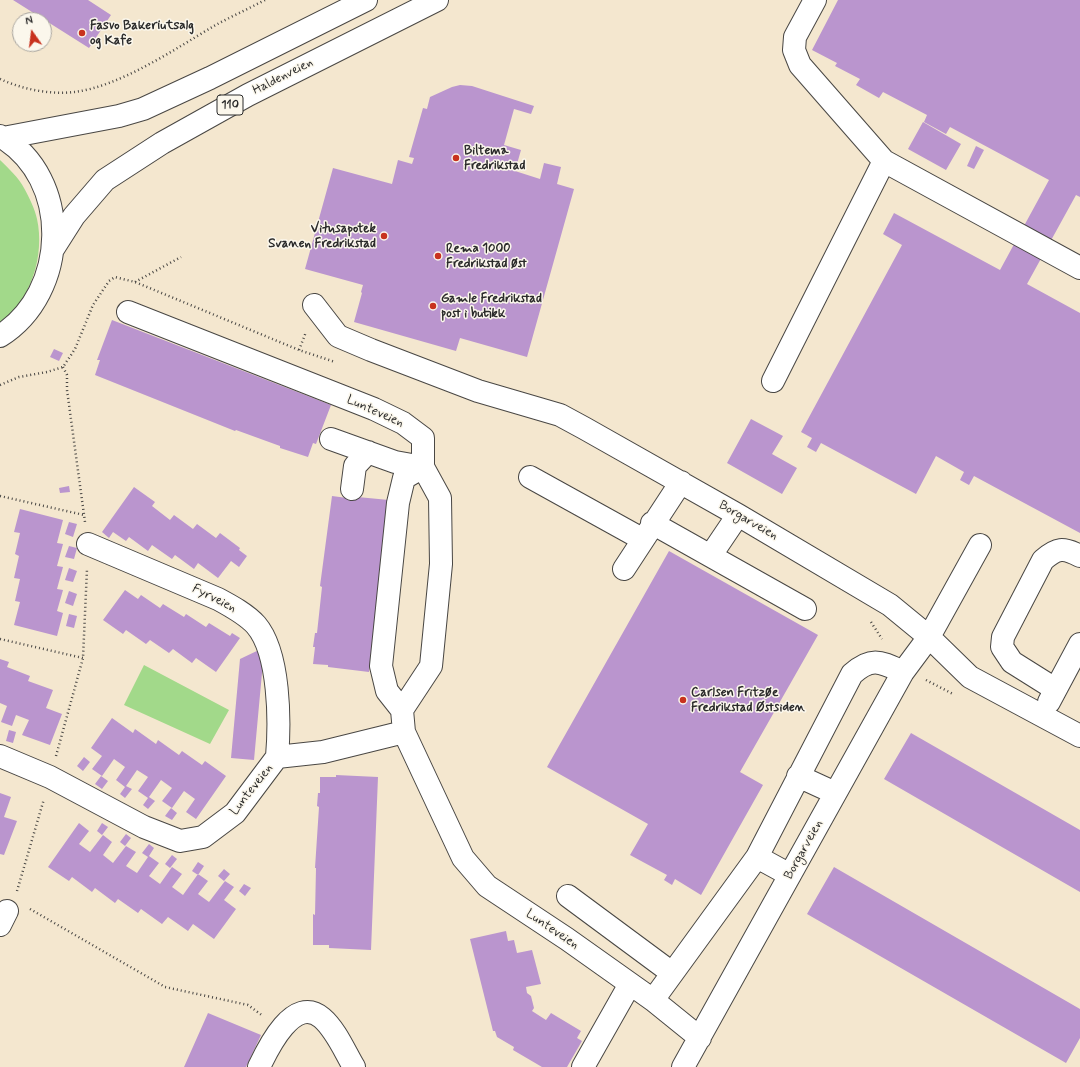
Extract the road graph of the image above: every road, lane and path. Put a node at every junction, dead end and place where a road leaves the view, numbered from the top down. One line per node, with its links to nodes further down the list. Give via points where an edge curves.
1 (265, 0): 5 (path, via 128,74 94,88 64,93 36,90)
2 (366, 0): 6 (main road, 110, via 143,109 119,116)
3 (437, 0): 8 (main road, Haldenveien / 110, via 248,95 162,143 105,180 74,216)
4 (815, 0): 7 (main road, via 795,37 794,50 800,65)
5 (0, 80)
6 (2, 137): 8 (main road, 110, via 26,159 43,187 53,217)
7 (884, 161): 10 (main road); 17 (main road)
8 (53, 249): 14 (main road, 110, via 50,265 38,296 17,322)
9 (181, 257): 11 (path)
10 (1080, 268)
11 (135, 282): 15 (path, via 300,350); 16 (path, via 115,277 108,281 93,305 75,349)
12 (314, 306): 23 (main road, Borgarveien, via 338,336 478,390 560,415)
13 (128, 312): 21 (main road, Lunteveien, via 374,409 403,423 423,438)
14 (0, 336)
15 (337, 362)
16 (63, 367): 18 (path, via 19,377); 26 (path, via 67,375)
17 (773, 381)
18 (0, 385)
19 (331, 439): 20 (main road)
20 (368, 452): 21 (main road, via 395,462); 24 (main road, via 355,466)
21 (423, 467): 43 (main road, Lunteveien, via 440,498 441,564 430,666); 43 (main road, via 404,478 398,503 381,666 388,690)
22 (530, 477): 28 (main road)
23 (680, 482): 27 (main road, Borgarveien); 28 (main road)
24 (352, 489)
25 (0, 496): 26 (path)
26 (84, 515): 29 (path)
27 (738, 515): 31 (main road); 36 (main road, Borgarveien, via 890,605)
28 (647, 531): 31 (main road); 33 (main road)
29 (88, 544): 40 (path); 48 (main road, Fyrveien, via 218,599 239,610 256,626 268,647 279,710)
30 (980, 545): 36 (main road, Borgarveien)
31 (711, 556): 34 (main road)
32 (1080, 556): 42 (main road, via 1060,549 1043,560 1003,637 1002,647 1012,662)
33 (624, 569)
34 (805, 609)
35 (868, 617): 38 (path)
36 (929, 637): 41 (main road, Borgarveien); 44 (main road, Borgarveien, via 970,677)
37 (0, 639): 40 (path)
38 (883, 641)
39 (1080, 644): 42 (main road)
40 (84, 658): 50 (path)
41 (903, 672): 49 (main road, via 880,662 863,664 852,674); 51 (main road, Borgarveien)
42 (1056, 689): 44 (main road)
43 (402, 710): 45 (main road, Lunteveien)
44 (1042, 715): 46 (main road, Borgarveien)
45 (404, 732): 48 (main road, Lunteveien, via 323,752); 57 (main road, Lunteveien, via 462,858 487,886)
46 (1080, 736)
47 (0, 756): 50 (main road, Lunteveien)
48 (277, 757): 50 (main road, Lunteveien, via 235,813 203,837 180,841 144,827)
49 (798, 776): 51 (main road); 52 (main road)
50 (50, 777): 55 (path)
51 (835, 793): 53 (main road, Borgarveien)
52 (757, 856): 53 (main road); 56 (main road)
53 (790, 875): 60 (main road, Borgarveien)
54 (568, 896): 56 (main road)
55 (7, 912): 59 (path, via 165,987 248,1005)
56 (672, 973): 58 (main road)
57 (630, 984): 58 (main road, Lunteveien); 63 (main road)
58 (653, 1000): 60 (main road, Lunteveien)
59 (281, 1029): 61 (main road); 62 (main road, via 288,1021 301,1014 315,1014 331,1029)
60 (700, 1038): 64 (main road, Borgarveien)
61 (259, 1067)
62 (354, 1067)
63 (582, 1067)
64 (683, 1067)

